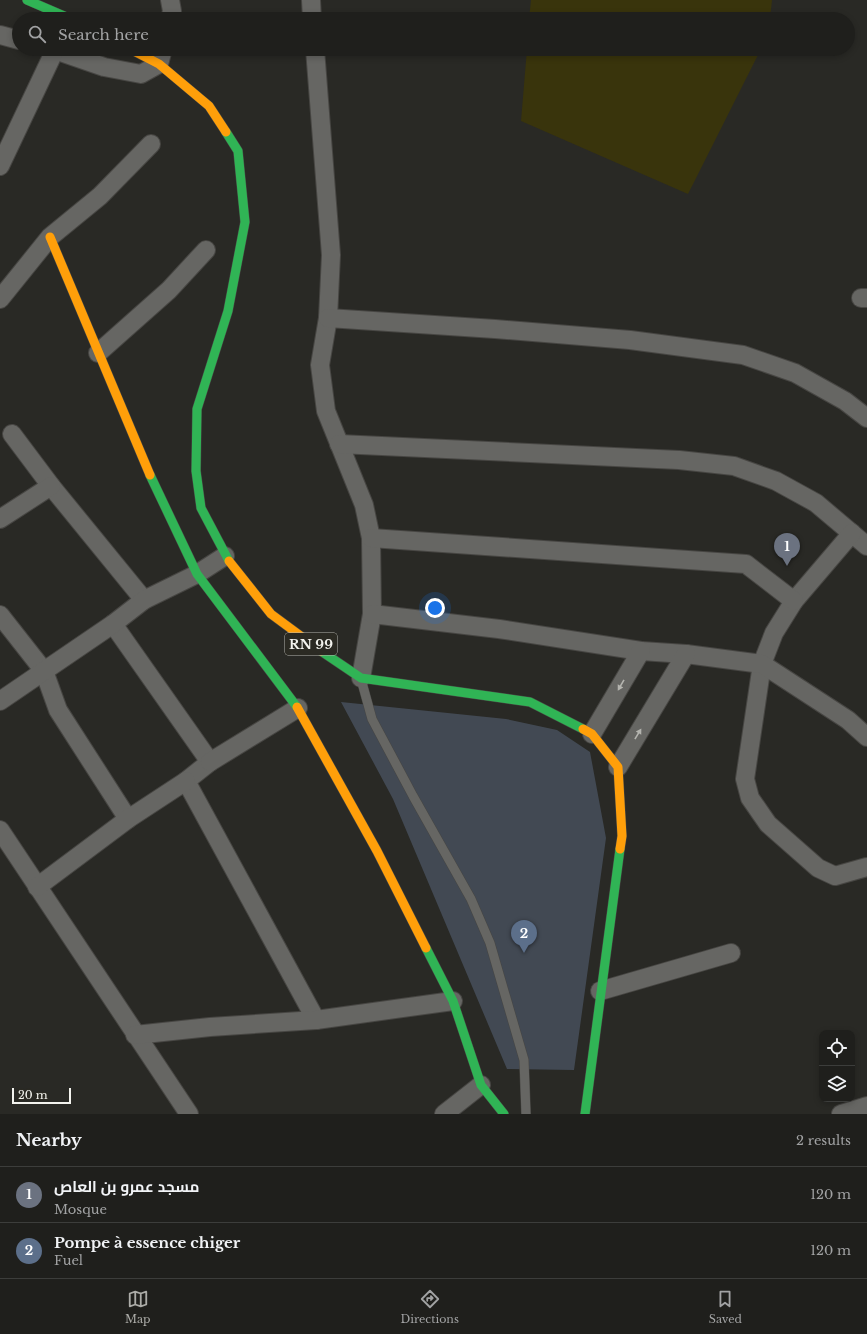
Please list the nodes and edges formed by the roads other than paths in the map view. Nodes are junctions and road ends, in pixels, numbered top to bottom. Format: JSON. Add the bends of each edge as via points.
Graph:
{"nodes":[{"id":1,"x":26,"y":0,"type":"edge"},
{"id":2,"x":170,"y":0,"type":"edge"},
{"id":3,"x":311,"y":0,"type":"edge"},
{"id":4,"x":54,"y":12,"type":"edge"},
{"id":5,"x":172,"y":12,"type":"edge"},
{"id":6,"x":312,"y":12,"type":"edge"},
{"id":7,"x":0,"y":35,"type":"edge"},
{"id":8,"x":12,"y":38,"type":"edge"},
{"id":9,"x":50,"y":56,"type":"edge"},
{"id":10,"x":73,"y":56,"type":"edge"},
{"id":11,"x":161,"y":56,"type":"edge"},
{"id":12,"x":316,"y":56,"type":"edge"},
{"id":13,"x":151,"y":144,"type":"dead end"},
{"id":14,"x":0,"y":166,"type":"edge"},
{"id":15,"x":50,"y":237,"type":"junction"},
{"id":16,"x":206,"y":250,"type":"dead end"},
{"id":17,"x":0,"y":298,"type":"edge"},
{"id":18,"x":328,"y":318,"type":"junction"},
{"id":19,"x":98,"y":353,"type":"junction"},
{"id":20,"x":867,"y":418,"type":"edge"},
{"id":21,"x":12,"y":434,"type":"dead end"},
{"id":22,"x":339,"y":444,"type":"junction"},
{"id":23,"x":50,"y":486,"type":"junction"},
{"id":24,"x":0,"y":519,"type":"edge"},
{"id":25,"x":852,"y":533,"type":"junction"},
{"id":26,"x":371,"y":538,"type":"junction"},
{"id":27,"x":867,"y":546,"type":"edge"},
{"id":28,"x":225,"y":556,"type":"junction"},
{"id":29,"x":197,"y":574,"type":"junction"},
{"id":30,"x":144,"y":600,"type":"junction"},
{"id":31,"x":794,"y":601,"type":"junction"},
{"id":32,"x":372,"y":614,"type":"junction"},
{"id":33,"x":0,"y":615,"type":"edge"},
{"id":34,"x":113,"y":624,"type":"junction"},
{"id":35,"x":641,"y":651,"type":"junction"},
{"id":36,"x":686,"y":654,"type":"junction"},
{"id":37,"x":762,"y":664,"type":"junction"},
{"id":38,"x":44,"y":671,"type":"junction"},
{"id":39,"x":361,"y":678,"type":"junction"},
{"id":40,"x":0,"y":701,"type":"edge"},
{"id":41,"x":298,"y":708,"type":"junction"},
{"id":42,"x":592,"y":734,"type":"junction"},
{"id":43,"x":867,"y":737,"type":"edge"},
{"id":44,"x":210,"y":762,"type":"junction"},
{"id":45,"x":618,"y":767,"type":"junction"},
{"id":46,"x":186,"y":781,"type":"junction"},
{"id":47,"x":128,"y":818,"type":"junction"},
{"id":48,"x":0,"y":830,"type":"edge"},
{"id":49,"x":867,"y":867,"type":"edge"},
{"id":50,"x":37,"y":887,"type":"junction"},
{"id":51,"x":731,"y":954,"type":"dead end"},
{"id":52,"x":600,"y":991,"type":"junction"},
{"id":53,"x":453,"y":1001,"type":"junction"},
{"id":54,"x":316,"y":1020,"type":"junction"},
{"id":55,"x":135,"y":1035,"type":"junction"},
{"id":56,"x":481,"y":1085,"type":"junction"},
{"id":57,"x":867,"y":1106,"type":"edge"},
{"id":58,"x":189,"y":1114,"type":"edge"},
{"id":59,"x":444,"y":1114,"type":"edge"},
{"id":60,"x":504,"y":1114,"type":"edge"},
{"id":61,"x":526,"y":1114,"type":"edge"},
{"id":62,"x":585,"y":1114,"type":"edge"},
{"id":63,"x":841,"y":1114,"type":"edge"}],
"edges":[{"from":1,"to":4,"type":"main road"},
{"from":2,"to":5,"type":"street"},
{"from":3,"to":6,"type":"street"},
{"from":7,"to":8,"type":"street"},
{"from":9,"to":14,"type":"street"},
{"from":10,"to":11,"type":"street","via":[[104,67],[141,74]]},
{"from":11,"to":28,"type":"main road","number":"RN 99","via":[[209,106],[238,151],[245,222],[228,311],[197,409],[196,471],[201,508]]},
{"from":12,"to":18,"type":"street","via":[[331,255]]},
{"from":13,"to":15,"type":"street","via":[[100,196]]},
{"from":15,"to":17,"type":"street"},
{"from":15,"to":19,"type":"main road"},
{"from":16,"to":19,"type":"street","via":[[169,290]]},
{"from":18,"to":20,"type":"street","via":[[630,340],[743,355],[795,373],[846,401]]},
{"from":18,"to":22,"type":"street","via":[[320,365],[326,411]]},
{"from":19,"to":29,"type":"main road","via":[[151,478]]},
{"from":21,"to":23,"type":"street"},
{"from":22,"to":25,"type":"street","via":[[656,459],[734,466],[776,481],[816,503]]},
{"from":22,"to":26,"type":"street","via":[[364,505]]},
{"from":23,"to":24,"type":"street"},
{"from":23,"to":30,"type":"street"},
{"from":25,"to":27,"type":"street"},
{"from":25,"to":31,"type":"street"},
{"from":26,"to":31,"type":"street","via":[[746,564]]},
{"from":26,"to":32,"type":"street"},
{"from":28,"to":29,"type":"street"},
{"from":28,"to":39,"type":"main road","number":"RN 99","via":[[271,614]]},
{"from":29,"to":30,"type":"street"},
{"from":29,"to":41,"type":"main road"},
{"from":30,"to":34,"type":"street"},
{"from":31,"to":37,"type":"street","via":[[774,634]]},
{"from":32,"to":35,"type":"street","via":[[499,629]]},
{"from":32,"to":39,"type":"street"},
{"from":33,"to":38,"type":"street"},
{"from":34,"to":38,"type":"street"},
{"from":34,"to":44,"type":"street"},
{"from":35,"to":36,"type":"street"},
{"from":35,"to":42,"type":"street","one_way":true},
{"from":36,"to":37,"type":"street"},
{"from":45,"to":36,"type":"street","one_way":true},
{"from":37,"to":43,"type":"street","via":[[848,720]]},
{"from":37,"to":49,"type":"street","via":[[746,767],[745,779],[750,798],[768,824],[818,868],[835,876]]},
{"from":38,"to":40,"type":"street"},
{"from":38,"to":47,"type":"street","via":[[58,710]]},
{"from":39,"to":42,"type":"main road","number":"RN 99","via":[[530,702]]},
{"from":39,"to":61,"type":"lane","via":[[372,719],[471,899],[490,943],[524,1060]]},
{"from":41,"to":44,"type":"street"},
{"from":41,"to":53,"type":"main road","via":[[377,851]]},
{"from":42,"to":45,"type":"main road","number":"RN 99"},
{"from":44,"to":46,"type":"street"},
{"from":45,"to":52,"type":"main road","via":[[622,836]]},
{"from":46,"to":47,"type":"street"},
{"from":46,"to":54,"type":"street"},
{"from":47,"to":50,"type":"street"},
{"from":48,"to":50,"type":"street"},
{"from":50,"to":55,"type":"street"},
{"from":51,"to":52,"type":"street"},
{"from":52,"to":62,"type":"main road"},
{"from":53,"to":54,"type":"street"},
{"from":53,"to":56,"type":"main road"},
{"from":54,"to":55,"type":"street"},
{"from":55,"to":58,"type":"street"},
{"from":56,"to":59,"type":"street"},
{"from":56,"to":60,"type":"main road"},
{"from":57,"to":63,"type":"street"}]}
